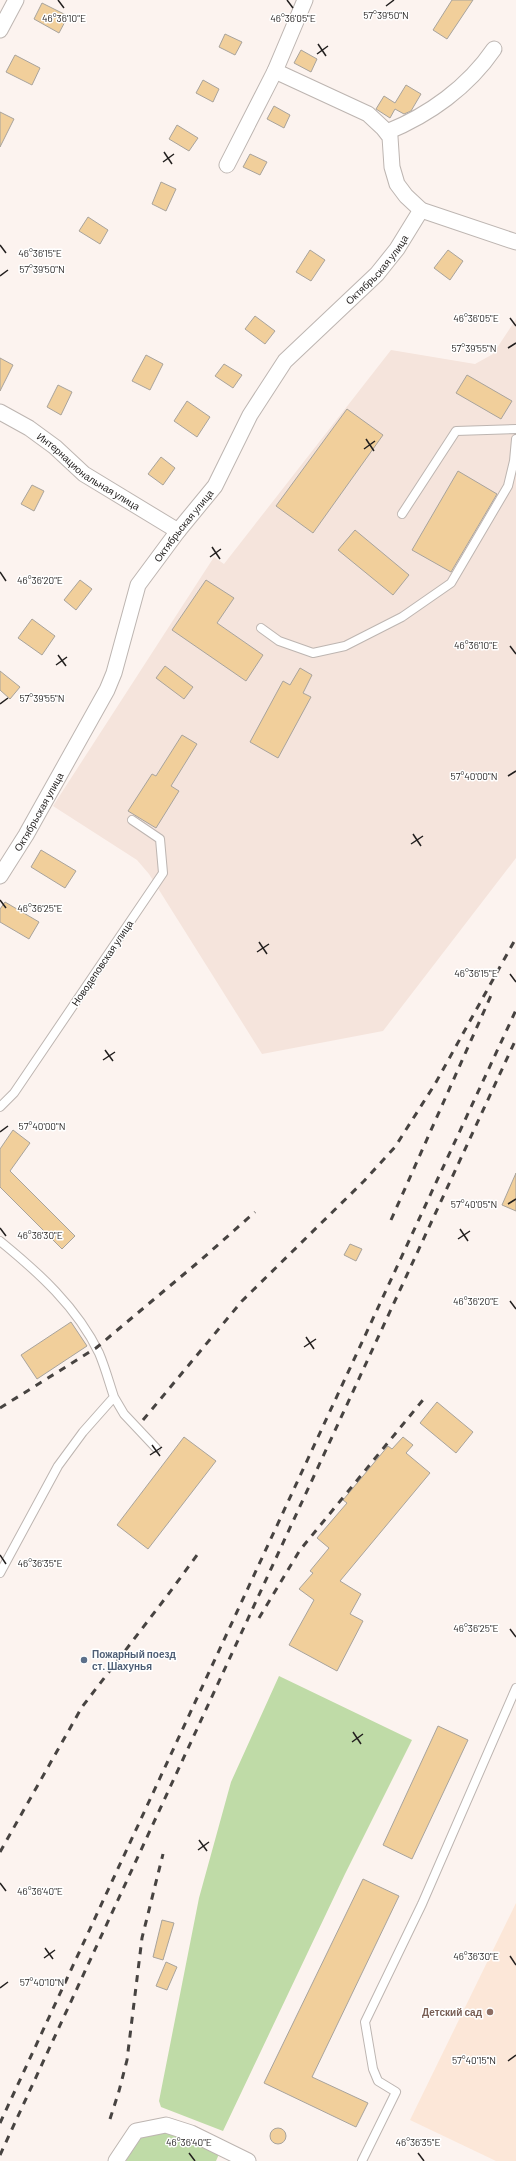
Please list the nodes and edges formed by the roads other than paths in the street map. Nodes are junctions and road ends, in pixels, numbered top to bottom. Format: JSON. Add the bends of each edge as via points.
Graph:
{"nodes":[{"id":1,"x":16,"y":0,"type":"edge"},
{"id":2,"x":305,"y":0,"type":"edge"},
{"id":3,"x":0,"y":30,"type":"edge"},
{"id":4,"x":494,"y":49,"type":"dead end"},
{"id":5,"x":275,"y":71,"type":"junction"},
{"id":6,"x":387,"y":132,"type":"junction"},
{"id":7,"x":227,"y":165,"type":"dead end"},
{"id":8,"x":421,"y":210,"type":"junction"},
{"id":9,"x":516,"y":242,"type":"edge"},
{"id":10,"x":0,"y":412,"type":"edge"},
{"id":11,"x":516,"y":429,"type":"edge"},
{"id":12,"x":516,"y":439,"type":"edge"},
{"id":13,"x":402,"y":514,"type":"dead end"},
{"id":14,"x":178,"y":531,"type":"junction"},
{"id":15,"x":261,"y":628,"type":"dead end"},
{"id":16,"x":132,"y":820,"type":"dead end"},
{"id":17,"x":0,"y":876,"type":"edge"},
{"id":18,"x":0,"y":1107,"type":"edge"},
{"id":19,"x":0,"y":1241,"type":"edge"},
{"id":20,"x":114,"y":1397,"type":"junction"},
{"id":21,"x":156,"y":1448,"type":"dead end"},
{"id":22,"x":0,"y":1574,"type":"edge"},
{"id":23,"x":516,"y":1688,"type":"edge"},
{"id":24,"x":116,"y":2161,"type":"edge"},
{"id":25,"x":248,"y":2161,"type":"edge"},
{"id":26,"x":362,"y":2161,"type":"edge"}],
"edges":[{"from":1,"to":3,"type":"street"},
{"from":2,"to":5,"type":"street"},
{"from":4,"to":6,"type":"street","via":[[481,68],[440,104],[405,125]]},
{"from":5,"to":6,"type":"street","via":[[368,114]]},
{"from":5,"to":7,"type":"street"},
{"from":6,"to":8,"type":"street","via":[[390,137],[392,167],[397,184]]},
{"from":8,"to":9,"type":"street"},
{"from":8,"to":14,"type":"street","name":"Октябрьская улица","via":[[397,250],[377,274],[285,361],[250,416],[215,486]]},
{"from":10,"to":14,"type":"street","name":"Интернациональная улица","via":[[29,428],[55,447],[84,474]]},
{"from":11,"to":13,"type":"lane","via":[[456,431]]},
{"from":12,"to":15,"type":"lane","via":[[508,486],[451,583],[402,617],[344,646],[313,653],[279,641]]},
{"from":14,"to":17,"type":"street","name":"Октябрьская улица","via":[[138,585],[107,690],[26,835]]},
{"from":16,"to":18,"type":"lane","name":"Новодеповская улица","via":[[160,839],[163,874],[14,1093]]},
{"from":19,"to":20,"type":"lane","via":[[36,1270],[83,1326],[99,1353]]},
{"from":20,"to":21,"type":"lane","via":[[124,1414]]},
{"from":20,"to":22,"type":"lane","via":[[83,1432],[58,1466]]},
{"from":23,"to":26,"type":"lane","via":[[422,1904],[365,2022],[373,2069],[378,2081],[396,2092]]},
{"from":24,"to":25,"type":"street","via":[[136,2131],[166,2125],[191,2133]]}]}
